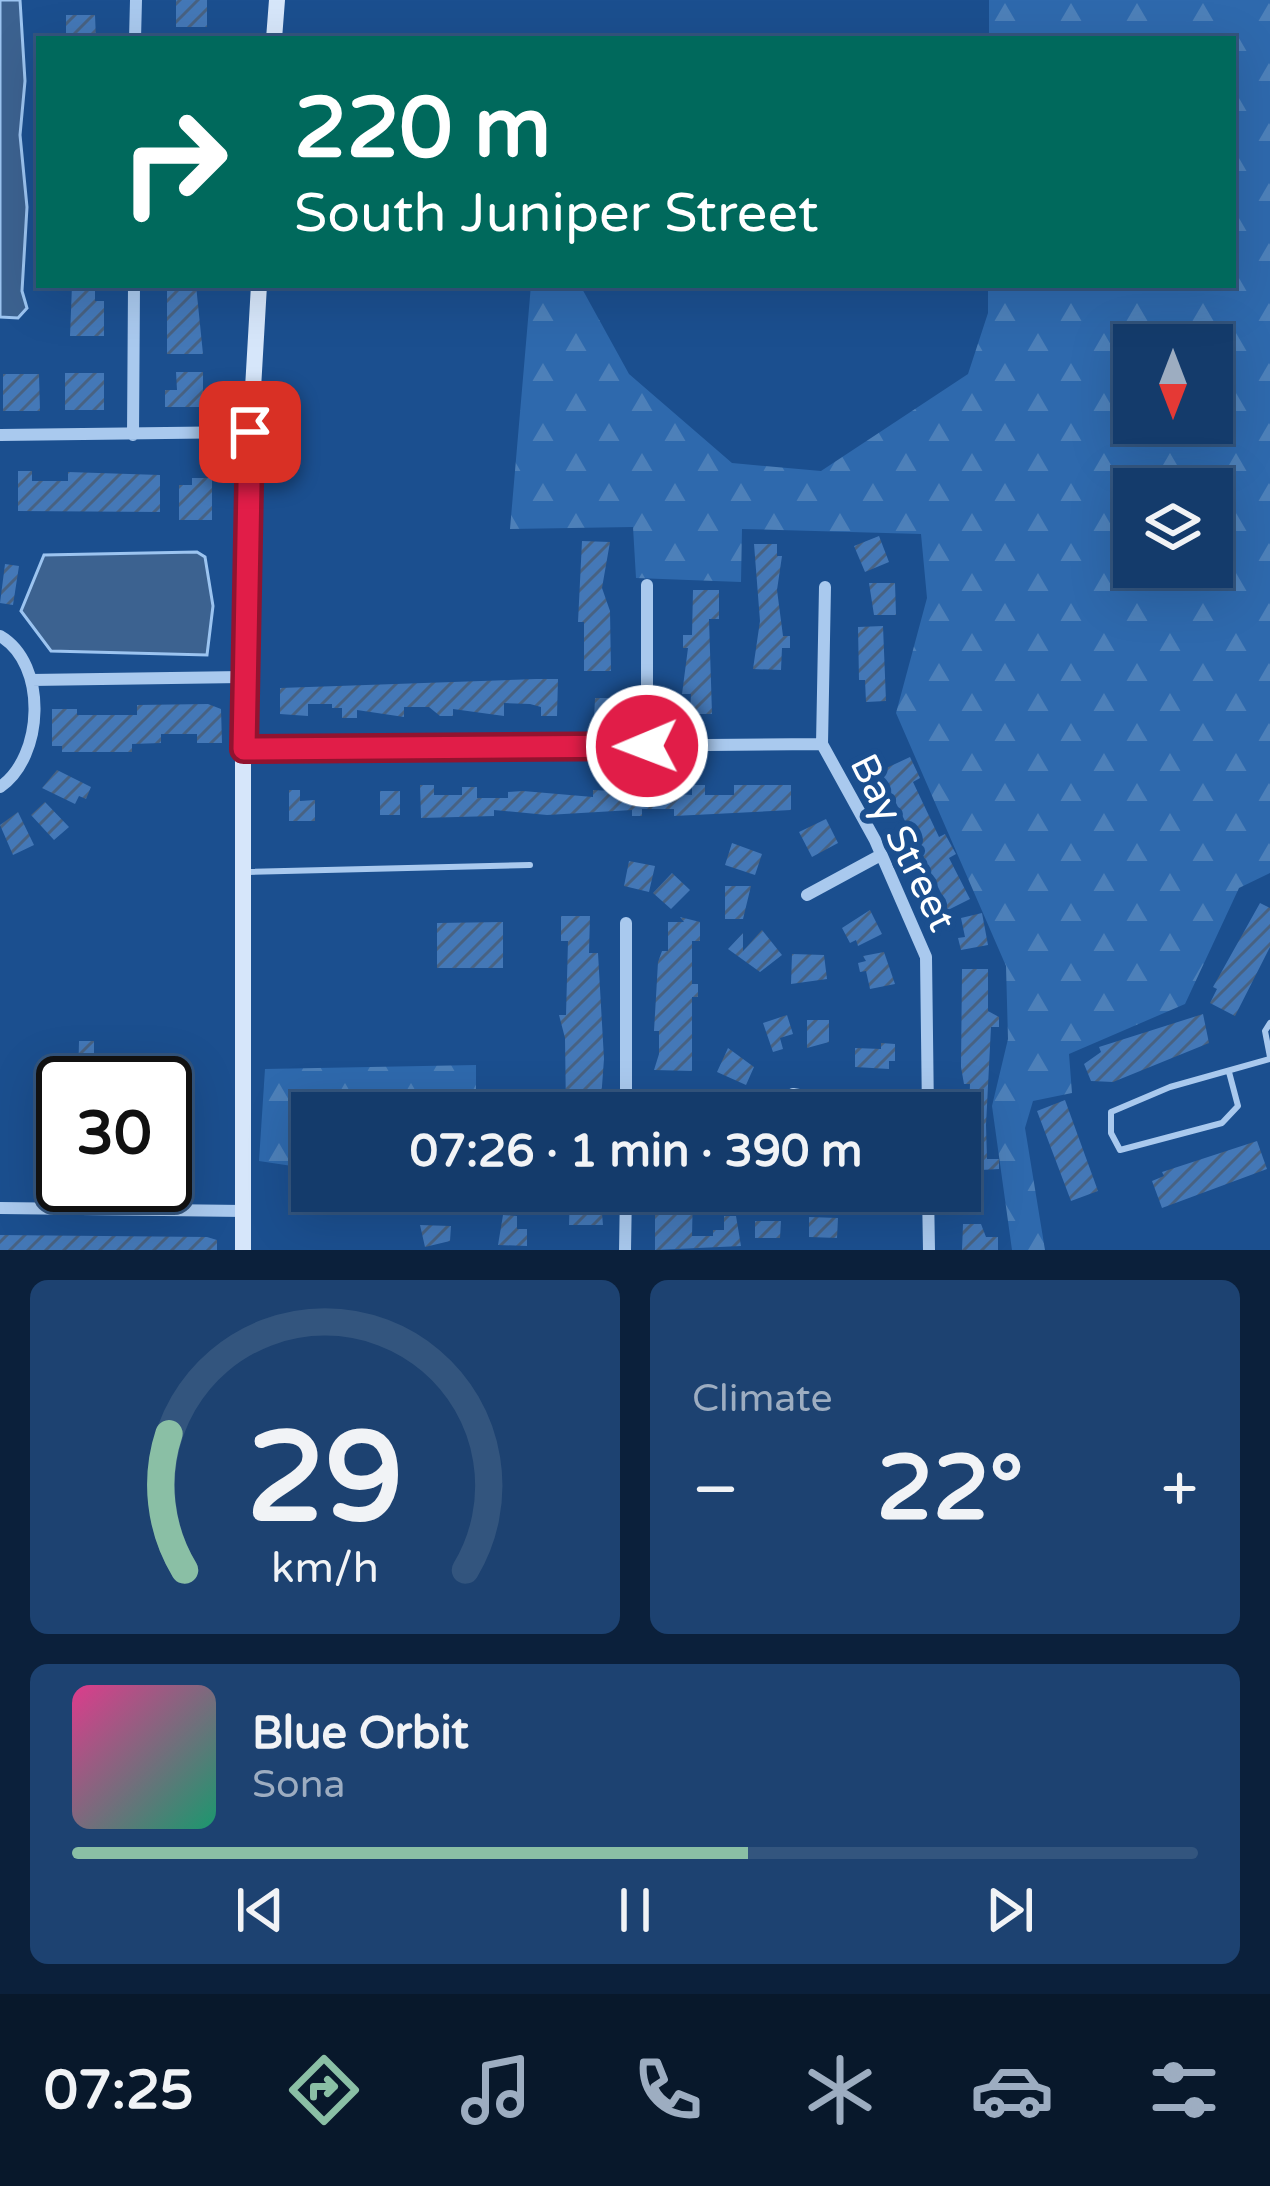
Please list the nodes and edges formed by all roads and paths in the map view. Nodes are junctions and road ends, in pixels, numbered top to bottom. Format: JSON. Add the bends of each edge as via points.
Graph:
{"nodes":[{"id":1,"x":136,"y":0,"type":"edge"},
{"id":2,"x":277,"y":0,"type":"edge"},
{"id":3,"x":135,"y":36,"type":"edge"},
{"id":4,"x":274,"y":36,"type":"edge"},
{"id":5,"x":134,"y":288,"type":"edge"},
{"id":6,"x":259,"y":288,"type":"edge"},
{"id":7,"x":250,"y":432,"type":"junction"},
{"id":8,"x":0,"y":435,"type":"edge"},
{"id":9,"x":133,"y":435,"type":"junction"},
{"id":10,"x":647,"y":585,"type":"dead end"},
{"id":11,"x":825,"y":587,"type":"dead end"},
{"id":12,"x":0,"y":636,"type":"edge"},
{"id":13,"x":242,"y":677,"type":"junction"},
{"id":14,"x":32,"y":680,"type":"junction"},
{"id":15,"x":822,"y":744,"type":"junction"},
{"id":16,"x":647,"y":746,"type":"junction"},
{"id":17,"x":244,"y":749,"type":"junction"},
{"id":18,"x":0,"y":787,"type":"edge"},
{"id":19,"x":879,"y":856,"type":"junction"},
{"id":20,"x":530,"y":865,"type":"dead end"},
{"id":21,"x":244,"y":872,"type":"junction"},
{"id":22,"x":807,"y":895,"type":"dead end"},
{"id":23,"x":626,"y":922,"type":"dead end"},
{"id":24,"x":1270,"y":1023,"type":"edge"},
{"id":25,"x":1270,"y":1058,"type":"edge"},
{"id":26,"x":1229,"y":1072,"type":"junction"},
{"id":27,"x":626,"y":1092,"type":"edge"},
{"id":28,"x":927,"y":1092,"type":"edge"},
{"id":29,"x":0,"y":1208,"type":"edge"},
{"id":30,"x":244,"y":1211,"type":"junction"},
{"id":31,"x":626,"y":1212,"type":"edge"},
{"id":32,"x":928,"y":1212,"type":"edge"},
{"id":33,"x":244,"y":1250,"type":"edge"},
{"id":34,"x":626,"y":1250,"type":"edge"},
{"id":35,"x":929,"y":1250,"type":"edge"}],
"edges":[{"from":1,"to":3,"type":"street"},
{"from":2,"to":4,"type":"street"},
{"from":5,"to":9,"type":"street"},
{"from":6,"to":7,"type":"street"},
{"from":7,"to":9,"type":"street"},
{"from":7,"to":13,"type":"street"},
{"from":8,"to":9,"type":"street"},
{"from":10,"to":16,"type":"street"},
{"from":11,"to":15,"type":"street"},
{"from":12,"to":14,"type":"street","via":[[20,651]]},
{"from":13,"to":14,"type":"street"},
{"from":13,"to":17,"type":"street"},
{"from":14,"to":18,"type":"street","via":[[28,753]]},
{"from":15,"to":16,"type":"street","name":"Bay Street"},
{"from":15,"to":19,"type":"street","name":"Bay Street"},
{"from":16,"to":17,"type":"street","name":"Bay Street"},
{"from":17,"to":21,"type":"street"},
{"from":19,"to":22,"type":"street"},
{"from":19,"to":28,"type":"street","name":"Bay Street","via":[[926,957]]},
{"from":20,"to":21,"type":"lane"},
{"from":21,"to":30,"type":"street"},
{"from":23,"to":27,"type":"street"},
{"from":24,"to":25,"type":"lane"},
{"from":25,"to":26,"type":"lane"},
{"from":26,"to":26,"type":"lane","via":[[1238,1106],[1222,1123],[1120,1150],[1111,1112]]},
{"from":29,"to":30,"type":"street"},
{"from":30,"to":33,"type":"street"},
{"from":31,"to":34,"type":"street"},
{"from":32,"to":35,"type":"street"}]}
